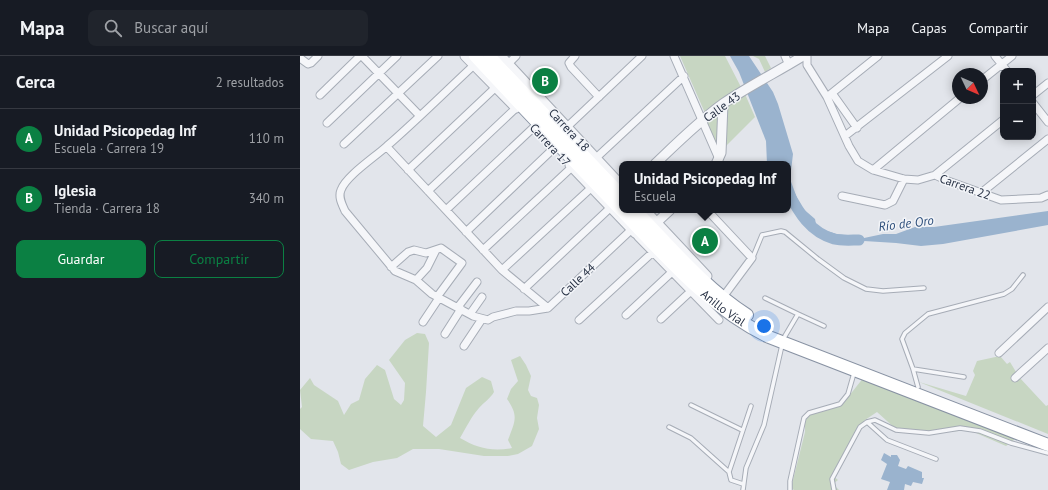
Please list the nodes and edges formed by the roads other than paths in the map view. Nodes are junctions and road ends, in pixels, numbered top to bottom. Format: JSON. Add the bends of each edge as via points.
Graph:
{"nodes":[{"id":1,"x":318,"y":56,"type":"edge"},
{"id":2,"x":361,"y":56,"type":"edge"},
{"id":3,"x":397,"y":56,"type":"edge"},
{"id":4,"x":438,"y":56,"type":"edge"},
{"id":5,"x":465,"y":56,"type":"edge"},
{"id":6,"x":489,"y":56,"type":"edge"},
{"id":7,"x":501,"y":56,"type":"edge"},
{"id":8,"x":516,"y":56,"type":"edge"},
{"id":9,"x":575,"y":56,"type":"edge"},
{"id":10,"x":642,"y":56,"type":"edge"},
{"id":11,"x":674,"y":56,"type":"edge"},
{"id":12,"x":785,"y":56,"type":"edge"},
{"id":13,"x":807,"y":56,"type":"edge"},
{"id":14,"x":878,"y":56,"type":"edge"},
{"id":15,"x":948,"y":56,"type":"edge"},
{"id":16,"x":995,"y":56,"type":"edge"},
{"id":17,"x":1012,"y":56,"type":"edge"},
{"id":18,"x":302,"y":60,"type":"edge"},
{"id":19,"x":474,"y":60,"type":"edge"},
{"id":20,"x":799,"y":61,"type":"edge"},
{"id":21,"x":508,"y":64,"type":"junction"},
{"id":22,"x":1002,"y":64,"type":"junction"},
{"id":23,"x":1005,"y":68,"type":"edge"},
{"id":24,"x":379,"y":73,"type":"junction"},
{"id":25,"x":988,"y":75,"type":"edge"},
{"id":26,"x":684,"y":76,"type":"junction"},
{"id":27,"x":1048,"y":83,"type":"edge"},
{"id":28,"x":496,"y":87,"type":"junction"},
{"id":29,"x":1036,"y":93,"type":"edge"},
{"id":30,"x":398,"y":94,"type":"junction"},
{"id":31,"x":320,"y":95,"type":"dead end"},
{"id":32,"x":829,"y":95,"type":"junction"},
{"id":33,"x":599,"y":97,"type":"junction"},
{"id":34,"x":723,"y":104,"type":"junction"},
{"id":35,"x":953,"y":104,"type":"edge"},
{"id":36,"x":1034,"y":104,"type":"edge"},
{"id":37,"x":516,"y":108,"type":"junction"},
{"id":38,"x":420,"y":116,"type":"junction"},
{"id":39,"x":703,"y":120,"type":"junction"},
{"id":40,"x":1000,"y":122,"type":"edge"},
{"id":41,"x":1048,"y":122,"type":"edge"},
{"id":42,"x":327,"y":123,"type":"dead end"},
{"id":43,"x":534,"y":127,"type":"junction"},
{"id":44,"x":567,"y":127,"type":"junction"},
{"id":45,"x":857,"y":128,"type":"junction"},
{"id":46,"x":845,"y":136,"type":"junction"},
{"id":47,"x":1048,"y":139,"type":"edge"},
{"id":48,"x":344,"y":144,"type":"dead end"},
{"id":49,"x":386,"y":147,"type":"junction"},
{"id":50,"x":554,"y":148,"type":"junction"},
{"id":51,"x":596,"y":158,"type":"junction"},
{"id":52,"x":658,"y":161,"type":"edge"},
{"id":53,"x":718,"y":161,"type":"edge"},
{"id":54,"x":572,"y":167,"type":"junction"},
{"id":55,"x":408,"y":170,"type":"junction"},
{"id":56,"x":873,"y":170,"type":"junction"},
{"id":57,"x":935,"y":175,"type":"junction"},
{"id":58,"x":904,"y":179,"type":"junction"},
{"id":59,"x":619,"y":183,"type":"edge"},
{"id":60,"x":591,"y":188,"type":"junction"},
{"id":61,"x":428,"y":191,"type":"junction"},
{"id":62,"x":619,"y":193,"type":"edge"},
{"id":63,"x":981,"y":193,"type":"junction"},
{"id":64,"x":1048,"y":195,"type":"edge"},
{"id":65,"x":842,"y":196,"type":"dead end"},
{"id":66,"x":610,"y":208,"type":"junction"},
{"id":67,"x":446,"y":210,"type":"junction"},
{"id":68,"x":619,"y":212,"type":"edge"},
{"id":69,"x":620,"y":213,"type":"edge"},
{"id":70,"x":639,"y":213,"type":"edge"},
{"id":71,"x":648,"y":213,"type":"edge"},
{"id":72,"x":667,"y":213,"type":"edge"},
{"id":73,"x":710,"y":213,"type":"edge"},
{"id":74,"x":656,"y":223,"type":"junction"},
{"id":75,"x":466,"y":232,"type":"junction"},
{"id":76,"x":633,"y":232,"type":"junction"},
{"id":77,"x":653,"y":248,"type":"junction"},
{"id":78,"x":436,"y":250,"type":"junction"},
{"id":79,"x":483,"y":250,"type":"junction"},
{"id":80,"x":752,"y":258,"type":"junction"},
{"id":81,"x":391,"y":267,"type":"junction"},
{"id":82,"x":502,"y":270,"type":"junction"},
{"id":83,"x":672,"y":272,"type":"junction"},
{"id":84,"x":1023,"y":275,"type":"dead end"},
{"id":85,"x":416,"y":280,"type":"junction"},
{"id":86,"x":477,"y":282,"type":"dead end"},
{"id":87,"x":924,"y":288,"type":"dead end"},
{"id":88,"x":524,"y":289,"type":"junction"},
{"id":89,"x":691,"y":291,"type":"junction"},
{"id":90,"x":721,"y":295,"type":"junction"},
{"id":91,"x":482,"y":297,"type":"dead end"},
{"id":92,"x":438,"y":298,"type":"junction"},
{"id":93,"x":765,"y":298,"type":"dead end"},
{"id":94,"x":1048,"y":307,"type":"edge"},
{"id":95,"x":460,"y":308,"type":"junction"},
{"id":96,"x":548,"y":308,"type":"junction"},
{"id":97,"x":470,"y":314,"type":"junction"},
{"id":98,"x":798,"y":314,"type":"junction"},
{"id":99,"x":626,"y":315,"type":"dead end"},
{"id":100,"x":482,"y":319,"type":"junction"},
{"id":101,"x":661,"y":319,"type":"dead end"},
{"id":102,"x":579,"y":320,"type":"dead end"},
{"id":103,"x":719,"y":320,"type":"dead end"},
{"id":104,"x":422,"y":322,"type":"dead end"},
{"id":105,"x":824,"y":326,"type":"dead end"},
{"id":106,"x":446,"y":334,"type":"dead end"},
{"id":107,"x":784,"y":339,"type":"junction"},
{"id":108,"x":464,"y":346,"type":"dead end"},
{"id":109,"x":1048,"y":348,"type":"edge"},
{"id":110,"x":999,"y":352,"type":"dead end"},
{"id":111,"x":913,"y":368,"type":"junction"},
{"id":112,"x":855,"y":370,"type":"junction"},
{"id":113,"x":964,"y":377,"type":"dead end"},
{"id":114,"x":1015,"y":378,"type":"dead end"},
{"id":115,"x":918,"y":386,"type":"junction"},
{"id":116,"x":691,"y":405,"type":"dead end"},
{"id":117,"x":751,"y":406,"type":"dead end"},
{"id":118,"x":867,"y":422,"type":"junction"},
{"id":119,"x":669,"y":428,"type":"dead end"},
{"id":120,"x":742,"y":430,"type":"junction"},
{"id":121,"x":1048,"y":437,"type":"edge"},
{"id":122,"x":1048,"y":446,"type":"edge"},
{"id":123,"x":1048,"y":453,"type":"edge"},
{"id":124,"x":936,"y":459,"type":"dead end"},
{"id":125,"x":729,"y":472,"type":"junction"},
{"id":126,"x":743,"y":484,"type":"junction"},
{"id":127,"x":743,"y":490,"type":"edge"},
{"id":128,"x":790,"y":490,"type":"edge"},
{"id":129,"x":834,"y":490,"type":"edge"}],
"edges":[{"from":1,"to":18,"type":"street"},
{"from":2,"to":24,"type":"street"},
{"from":2,"to":31,"type":"street"},
{"from":3,"to":24,"type":"street"},
{"from":4,"to":30,"type":"street"},
{"from":5,"to":19,"type":"street","name":"Carrera 17"},
{"from":6,"to":62,"type":"highway"},
{"from":7,"to":21,"type":"street","name":"Carrera 18"},
{"from":8,"to":21,"type":"street"},
{"from":9,"to":33,"type":"street","via":[[569,63],[571,67]]},
{"from":10,"to":33,"type":"street"},
{"from":11,"to":26,"type":"street"},
{"from":12,"to":20,"type":"street","name":"Carrera 22"},
{"from":13,"to":20,"type":"street"},
{"from":14,"to":32,"type":"street"},
{"from":15,"to":45,"type":"street"},
{"from":16,"to":22,"type":"street"},
{"from":17,"to":22,"type":"street"},
{"from":19,"to":28,"type":"street","name":"Carrera 17"},
{"from":19,"to":38,"type":"street"},
{"from":19,"to":68,"type":"highway","name":"Anillo Víal"},
{"from":20,"to":32,"type":"street","name":"Carrera 22"},
{"from":20,"to":34,"type":"street","name":"Calle 43"},
{"from":21,"to":44,"type":"street","name":"Carrera 18"},
{"from":22,"to":23,"type":"street"},
{"from":22,"to":25,"type":"street"},
{"from":24,"to":30,"type":"street"},
{"from":24,"to":42,"type":"street"},
{"from":26,"to":39,"type":"street"},
{"from":26,"to":51,"type":"street"},
{"from":27,"to":29,"type":"street"},
{"from":28,"to":37,"type":"street","name":"Carrera 17"},
{"from":28,"to":55,"type":"street"},
{"from":30,"to":38,"type":"street"},
{"from":30,"to":48,"type":"street"},
{"from":32,"to":45,"type":"street"},
{"from":32,"to":46,"type":"street","name":"Carrera 22"},
{"from":33,"to":44,"type":"street"},
{"from":34,"to":39,"type":"street","name":"Calle 43"},
{"from":34,"to":53,"type":"street","via":[[721,153]]},
{"from":35,"to":56,"type":"street"},
{"from":36,"to":41,"type":"street"},
{"from":37,"to":43,"type":"street","name":"Carrera 17"},
{"from":37,"to":61,"type":"street"},
{"from":38,"to":49,"type":"street"},
{"from":39,"to":52,"type":"street","name":"Calle 43"},
{"from":39,"to":53,"type":"street"},
{"from":40,"to":57,"type":"street"},
{"from":43,"to":50,"type":"street","name":"Carrera 17"},
{"from":43,"to":67,"type":"street"},
{"from":44,"to":51,"type":"street","name":"Carrera 18"},
{"from":45,"to":46,"type":"street"},
{"from":46,"to":56,"type":"street","name":"Carrera 22","via":[[858,161]]},
{"from":47,"to":63,"type":"street"},
{"from":49,"to":55,"type":"street"},
{"from":49,"to":81,"type":"street","via":[[351,177],[340,192],[345,210]]},
{"from":50,"to":54,"type":"street","name":"Carrera 17"},
{"from":50,"to":75,"type":"street"},
{"from":51,"to":59,"type":"street","name":"Carrera 18"},
{"from":54,"to":60,"type":"street","name":"Carrera 17"},
{"from":54,"to":79,"type":"street"},
{"from":55,"to":61,"type":"street"},
{"from":56,"to":58,"type":"street","name":"Carrera 22"},
{"from":57,"to":58,"type":"street","name":"Carrera 22","via":[[918,180]]},
{"from":57,"to":63,"type":"street","name":"Carrera 22"},
{"from":58,"to":65,"type":"street","via":[[893,201],[885,205]]},
{"from":60,"to":66,"type":"street","name":"Carrera 17"},
{"from":60,"to":82,"type":"street"},
{"from":61,"to":67,"type":"street"},
{"from":63,"to":64,"type":"street","name":"Carrera 22","via":[[1001,200],[1041,198]]},
{"from":66,"to":76,"type":"street","name":"Carrera 17"},
{"from":66,"to":88,"type":"street"},
{"from":67,"to":75,"type":"street"},
{"from":69,"to":77,"type":"highway","name":"Anillo Víal"},
{"from":70,"to":90,"type":"highway","name":"Anillo Víal"},
{"from":71,"to":74,"type":"street"},
{"from":72,"to":74,"type":"street"},
{"from":73,"to":80,"type":"street"},
{"from":74,"to":90,"type":"street","via":[[708,277]]},
{"from":75,"to":79,"type":"street"},
{"from":76,"to":77,"type":"street","name":"Carrera 17"},
{"from":76,"to":96,"type":"street","name":"Calle 44"},
{"from":77,"to":83,"type":"street","name":"Carrera 17"},
{"from":77,"to":102,"type":"street"},
{"from":77,"to":107,"type":"highway","name":"Anillo Víal","via":[[720,308],[758,331]]},
{"from":78,"to":81,"type":"street","via":[[408,252]]},
{"from":78,"to":85,"type":"street","via":[[427,268]]},
{"from":78,"to":92,"type":"street","via":[[441,248],[462,263]]},
{"from":79,"to":82,"type":"street"},
{"from":80,"to":87,"type":"lane","via":[[762,235],[781,231],[844,278],[866,289],[883,291]]},
{"from":80,"to":90,"type":"street"},
{"from":81,"to":85,"type":"street"},
{"from":82,"to":88,"type":"street"},
{"from":83,"to":89,"type":"street","name":"Carrera 17"},
{"from":83,"to":99,"type":"street"},
{"from":84,"to":111,"type":"lane","via":[[1012,289],[1004,294],[928,314],[905,333],[902,339]]},
{"from":85,"to":92,"type":"street"},
{"from":86,"to":95,"type":"street"},
{"from":88,"to":96,"type":"street"},
{"from":89,"to":101,"type":"street"},
{"from":89,"to":103,"type":"street","name":"Carrera 17"},
{"from":90,"to":107,"type":"highway","name":"Anillo Víal"},
{"from":91,"to":97,"type":"street"},
{"from":92,"to":95,"type":"street"},
{"from":92,"to":104,"type":"street"},
{"from":93,"to":98,"type":"lane"},
{"from":94,"to":110,"type":"street"},
{"from":95,"to":97,"type":"street"},
{"from":95,"to":106,"type":"street"},
{"from":96,"to":100,"type":"street","via":[[516,311],[488,320]]},
{"from":97,"to":100,"type":"street"},
{"from":98,"to":105,"type":"lane"},
{"from":98,"to":107,"type":"lane"},
{"from":100,"to":108,"type":"street"},
{"from":107,"to":112,"type":"highway","name":"Anillo Víal"},
{"from":107,"to":115,"type":"highway","name":"Anillo Víal"},
{"from":107,"to":126,"type":"lane","via":[[764,424],[746,468]]},
{"from":109,"to":114,"type":"street"},
{"from":111,"to":113,"type":"lane"},
{"from":111,"to":115,"type":"lane"},
{"from":112,"to":122,"type":"highway","name":"Anillo Víal"},
{"from":112,"to":128,"type":"lane","via":[[848,394],[840,404],[809,413],[804,418]]},
{"from":115,"to":121,"type":"highway","name":"Anillo Víal"},
{"from":116,"to":120,"type":"lane"},
{"from":117,"to":120,"type":"lane"},
{"from":118,"to":123,"type":"lane","via":[[875,420],[896,430],[929,433],[960,428],[980,431]]},
{"from":118,"to":124,"type":"lane","via":[[887,440]]},
{"from":118,"to":129,"type":"lane","via":[[860,428],[832,479]]},
{"from":119,"to":125,"type":"lane","via":[[691,438]]},
{"from":120,"to":125,"type":"lane"},
{"from":125,"to":126,"type":"lane","via":[[731,480]]},
{"from":126,"to":127,"type":"lane"}]}
